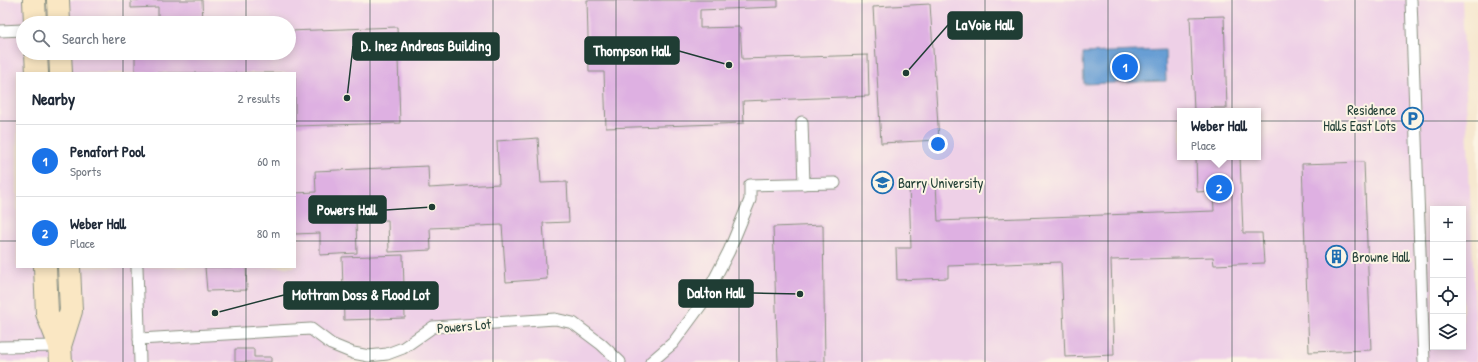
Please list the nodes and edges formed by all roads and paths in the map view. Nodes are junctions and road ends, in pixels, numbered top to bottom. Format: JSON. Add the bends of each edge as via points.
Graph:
{"nodes":[{"id":1,"x":34,"y":0,"type":"edge"},
{"id":2,"x":58,"y":0,"type":"edge"},
{"id":3,"x":1411,"y":0,"type":"edge"},
{"id":4,"x":35,"y":16,"type":"edge"},
{"id":5,"x":59,"y":16,"type":"edge"},
{"id":6,"x":0,"y":30,"type":"edge"},
{"id":7,"x":16,"y":30,"type":"edge"},
{"id":8,"x":36,"y":60,"type":"edge"},
{"id":9,"x":60,"y":60,"type":"edge"},
{"id":10,"x":37,"y":72,"type":"edge"},
{"id":11,"x":61,"y":72,"type":"edge"},
{"id":12,"x":802,"y":122,"type":"dead end"},
{"id":13,"x":835,"y":183,"type":"dead end"},
{"id":14,"x":804,"y":184,"type":"junction"},
{"id":15,"x":45,"y":268,"type":"edge"},
{"id":16,"x":69,"y":268,"type":"edge"},
{"id":17,"x":137,"y":268,"type":"edge"},
{"id":18,"x":139,"y":339,"type":"junction"},
{"id":19,"x":0,"y":347,"type":"edge"},
{"id":20,"x":60,"y":354,"type":"edge"},
{"id":21,"x":140,"y":362,"type":"edge"},
{"id":22,"x":620,"y":362,"type":"edge"},
{"id":23,"x":651,"y":362,"type":"edge"},
{"id":24,"x":1424,"y":362,"type":"edge"}],
"edges":[{"from":1,"to":4,"type":"street"},
{"from":2,"to":5,"type":"street"},
{"from":3,"to":24,"type":"lane"},
{"from":6,"to":7,"type":"lane"},
{"from":8,"to":10,"type":"street"},
{"from":9,"to":11,"type":"street"},
{"from":12,"to":14,"type":"lane"},
{"from":13,"to":14,"type":"lane"},
{"from":14,"to":23,"type":"lane","via":[[750,185],[750,200],[729,251],[701,305],[674,343]]},
{"from":15,"to":20,"type":"street","via":[[47,313]]},
{"from":16,"to":20,"type":"street","via":[[71,311]]},
{"from":17,"to":18,"type":"lane"},
{"from":18,"to":21,"type":"lane"},
{"from":18,"to":22,"type":"lane","name":"Powers Lot","via":[[311,329],[331,344],[369,356],[387,354],[403,348],[433,327],[555,319],[573,323]]},
{"from":19,"to":20,"type":"lane"}]}
